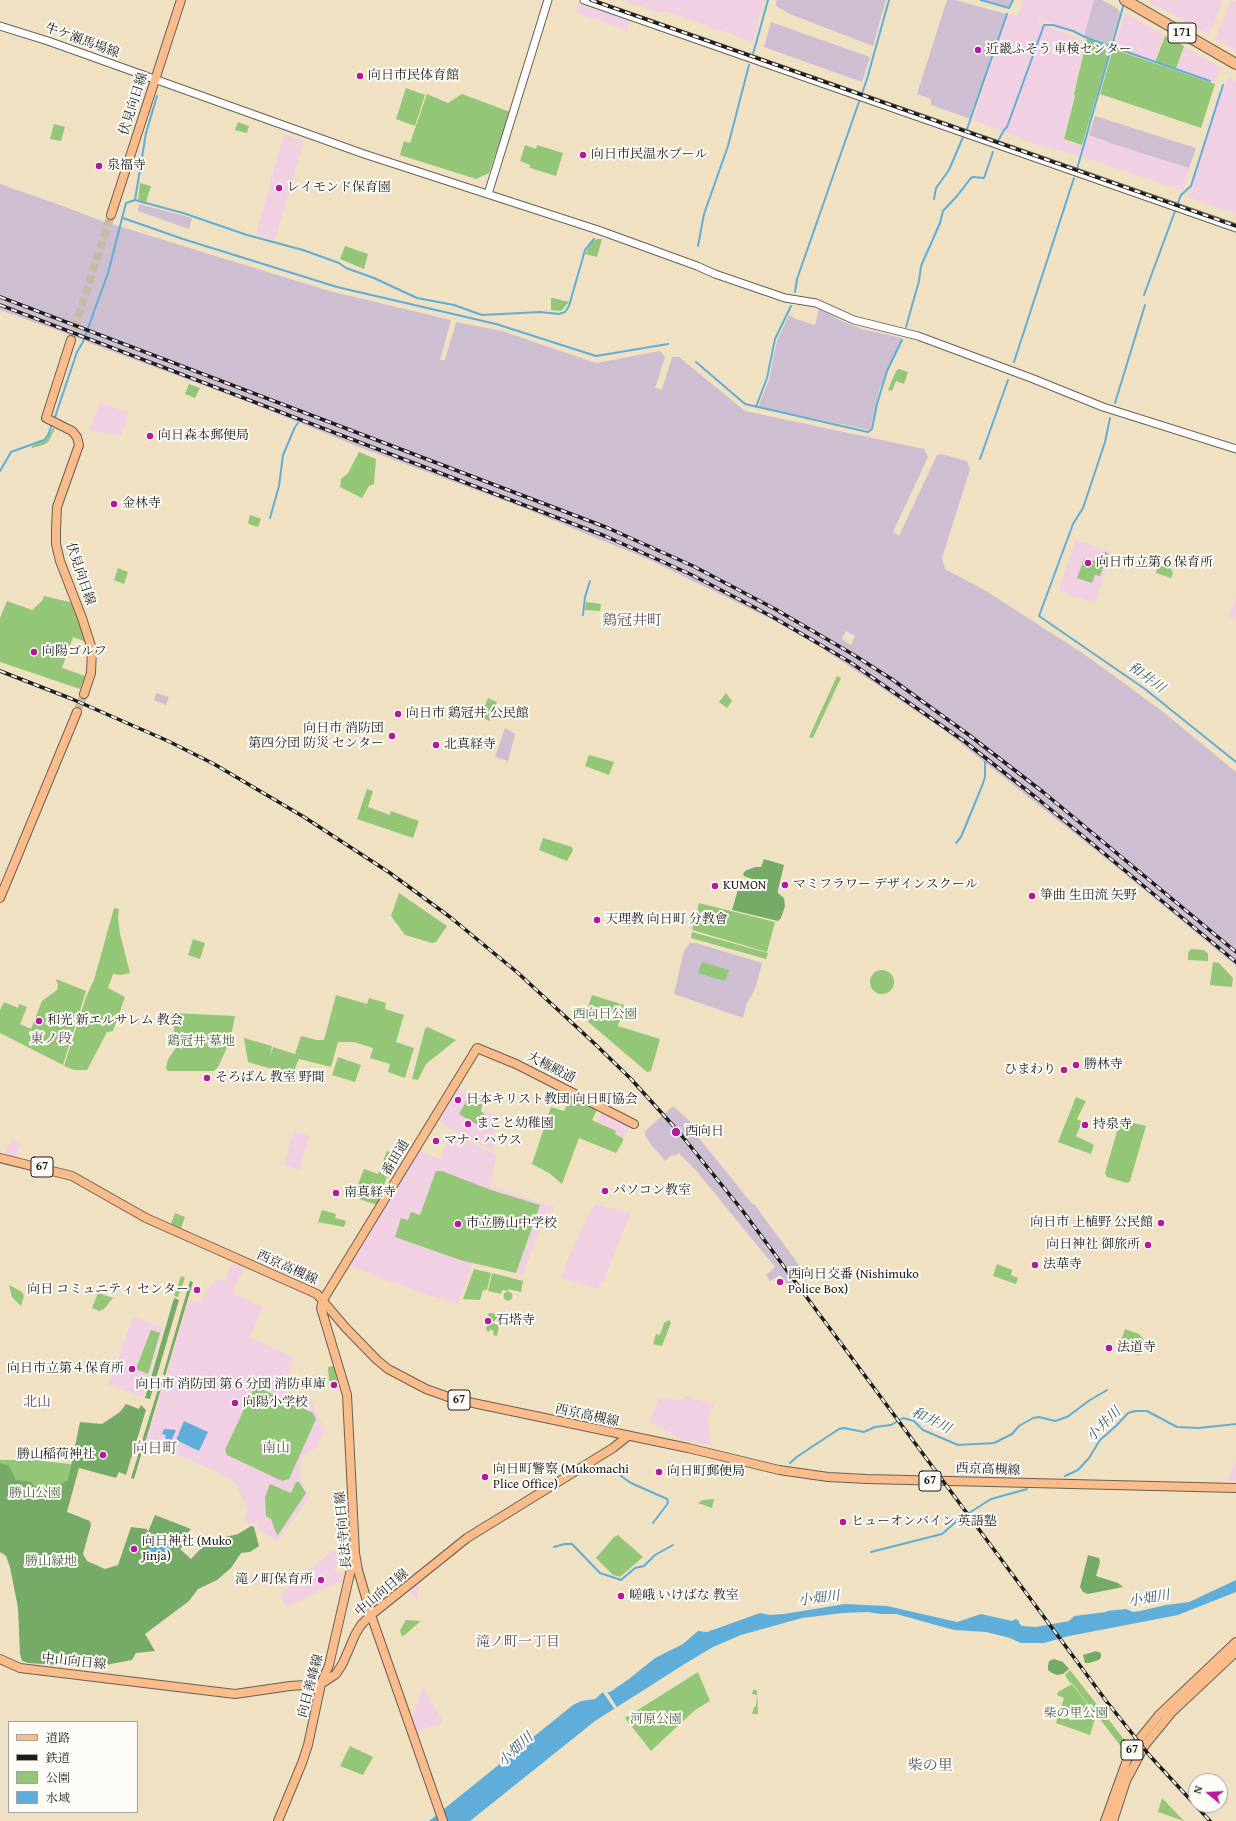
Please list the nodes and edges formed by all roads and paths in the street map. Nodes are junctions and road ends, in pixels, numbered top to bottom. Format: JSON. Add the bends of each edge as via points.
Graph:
{"nodes":[{"id":1,"x":181,"y":0,"type":"edge"},
{"id":2,"x":548,"y":0,"type":"edge"},
{"id":3,"x":584,"y":0,"type":"edge"},
{"id":4,"x":1127,"y":1,"type":"edge"},
{"id":5,"x":0,"y":26,"type":"edge"},
{"id":6,"x":1236,"y":64,"type":"edge"},
{"id":7,"x":154,"y":80,"type":"junction"},
{"id":8,"x":488,"y":194,"type":"junction"},
{"id":9,"x":111,"y":215,"type":"tunnel mouth"},
{"id":10,"x":1236,"y":228,"type":"edge"},
{"id":11,"x":71,"y":340,"type":"tunnel mouth"},
{"id":12,"x":1236,"y":449,"type":"edge"},
{"id":13,"x":84,"y":694,"type":"tunnel mouth"},
{"id":14,"x":77,"y":712,"type":"tunnel mouth"},
{"id":15,"x":0,"y":898,"type":"edge"},
{"id":16,"x":477,"y":1048,"type":"joint"},
{"id":17,"x":634,"y":1124,"type":"dead end"},
{"id":18,"x":0,"y":1158,"type":"edge"},
{"id":19,"x":323,"y":1300,"type":"junction"},
{"id":20,"x":628,"y":1436,"type":"junction"},
{"id":21,"x":1236,"y":1488,"type":"edge"},
{"id":22,"x":355,"y":1553,"type":"junction"},
{"id":23,"x":371,"y":1615,"type":"junction"},
{"id":24,"x":1236,"y":1642,"type":"edge"},
{"id":25,"x":1236,"y":1652,"type":"edge"},
{"id":26,"x":0,"y":1659,"type":"edge"},
{"id":27,"x":321,"y":1684,"type":"junction"},
{"id":28,"x":278,"y":1821,"type":"edge"},
{"id":29,"x":443,"y":1821,"type":"edge"},
{"id":30,"x":1105,"y":1821,"type":"edge"},
{"id":31,"x":1113,"y":1821,"type":"edge"}],
"edges":[{"from":1,"to":7,"type":"main road","name":"伏見向日線"},
{"from":2,"to":8,"type":"street"},
{"from":3,"to":10,"type":"street"},
{"from":4,"to":6,"type":"highway","number":"171"},
{"from":5,"to":7,"type":"street","name":"牛ケ瀬馬場線"},
{"from":7,"to":8,"type":"street","name":"牛ケ瀬馬場線","via":[[364,154]]},
{"from":7,"to":9,"type":"main road","name":"伏見向日線"},
{"from":8,"to":12,"type":"street","name":"牛ケ瀬馬場線","via":[[598,230],[785,298],[816,303],[854,320],[918,336],[1103,407]]},
{"from":11,"to":13,"type":"main road","name":"伏見向日線","via":[[46,418],[72,431],[78,441],[78,451],[57,507],[56,544],[92,649],[91,673]]},
{"from":14,"to":15,"type":"main road"},
{"from":16,"to":17,"type":"main road","name":"大極殿通","via":[[516,1064]]},
{"from":16,"to":19,"type":"main road","name":"番田通"},
{"from":18,"to":19,"type":"main road","name":"西京高槻線","number":"67","via":[[72,1176],[146,1218],[317,1294]]},
{"from":19,"to":20,"type":"main road","name":"西京高槻線","number":"67","via":[[377,1360],[403,1378],[426,1389],[454,1399]]},
{"from":19,"to":22,"type":"main road","name":"長法寺向日線","via":[[321,1308],[347,1395]]},
{"from":20,"to":21,"type":"main road","name":"西京高槻線","number":"67","via":[[779,1470],[828,1477]]},
{"from":20,"to":23,"type":"main road","name":"中山向日線","via":[[613,1448],[467,1538]]},
{"from":22,"to":23,"type":"main road","name":"長法寺向日線"},
{"from":22,"to":27,"type":"main road","name":"向日善峰線","via":[[330,1665]]},
{"from":23,"to":27,"type":"main road","name":"中山向日線","via":[[355,1635],[336,1674]]},
{"from":23,"to":29,"type":"main road","name":"長法寺向日線"},
{"from":24,"to":30,"type":"main road","number":"67","via":[[1167,1707],[1137,1742],[1127,1760]]},
{"from":25,"to":31,"type":"main road","number":"67","via":[[1172,1712],[1145,1745],[1126,1781]]},
{"from":26,"to":27,"type":"main road","name":"中山向日線","via":[[20,1668],[235,1694]]},
{"from":27,"to":28,"type":"main road","name":"向日善峰線","via":[[302,1763]]}]}
